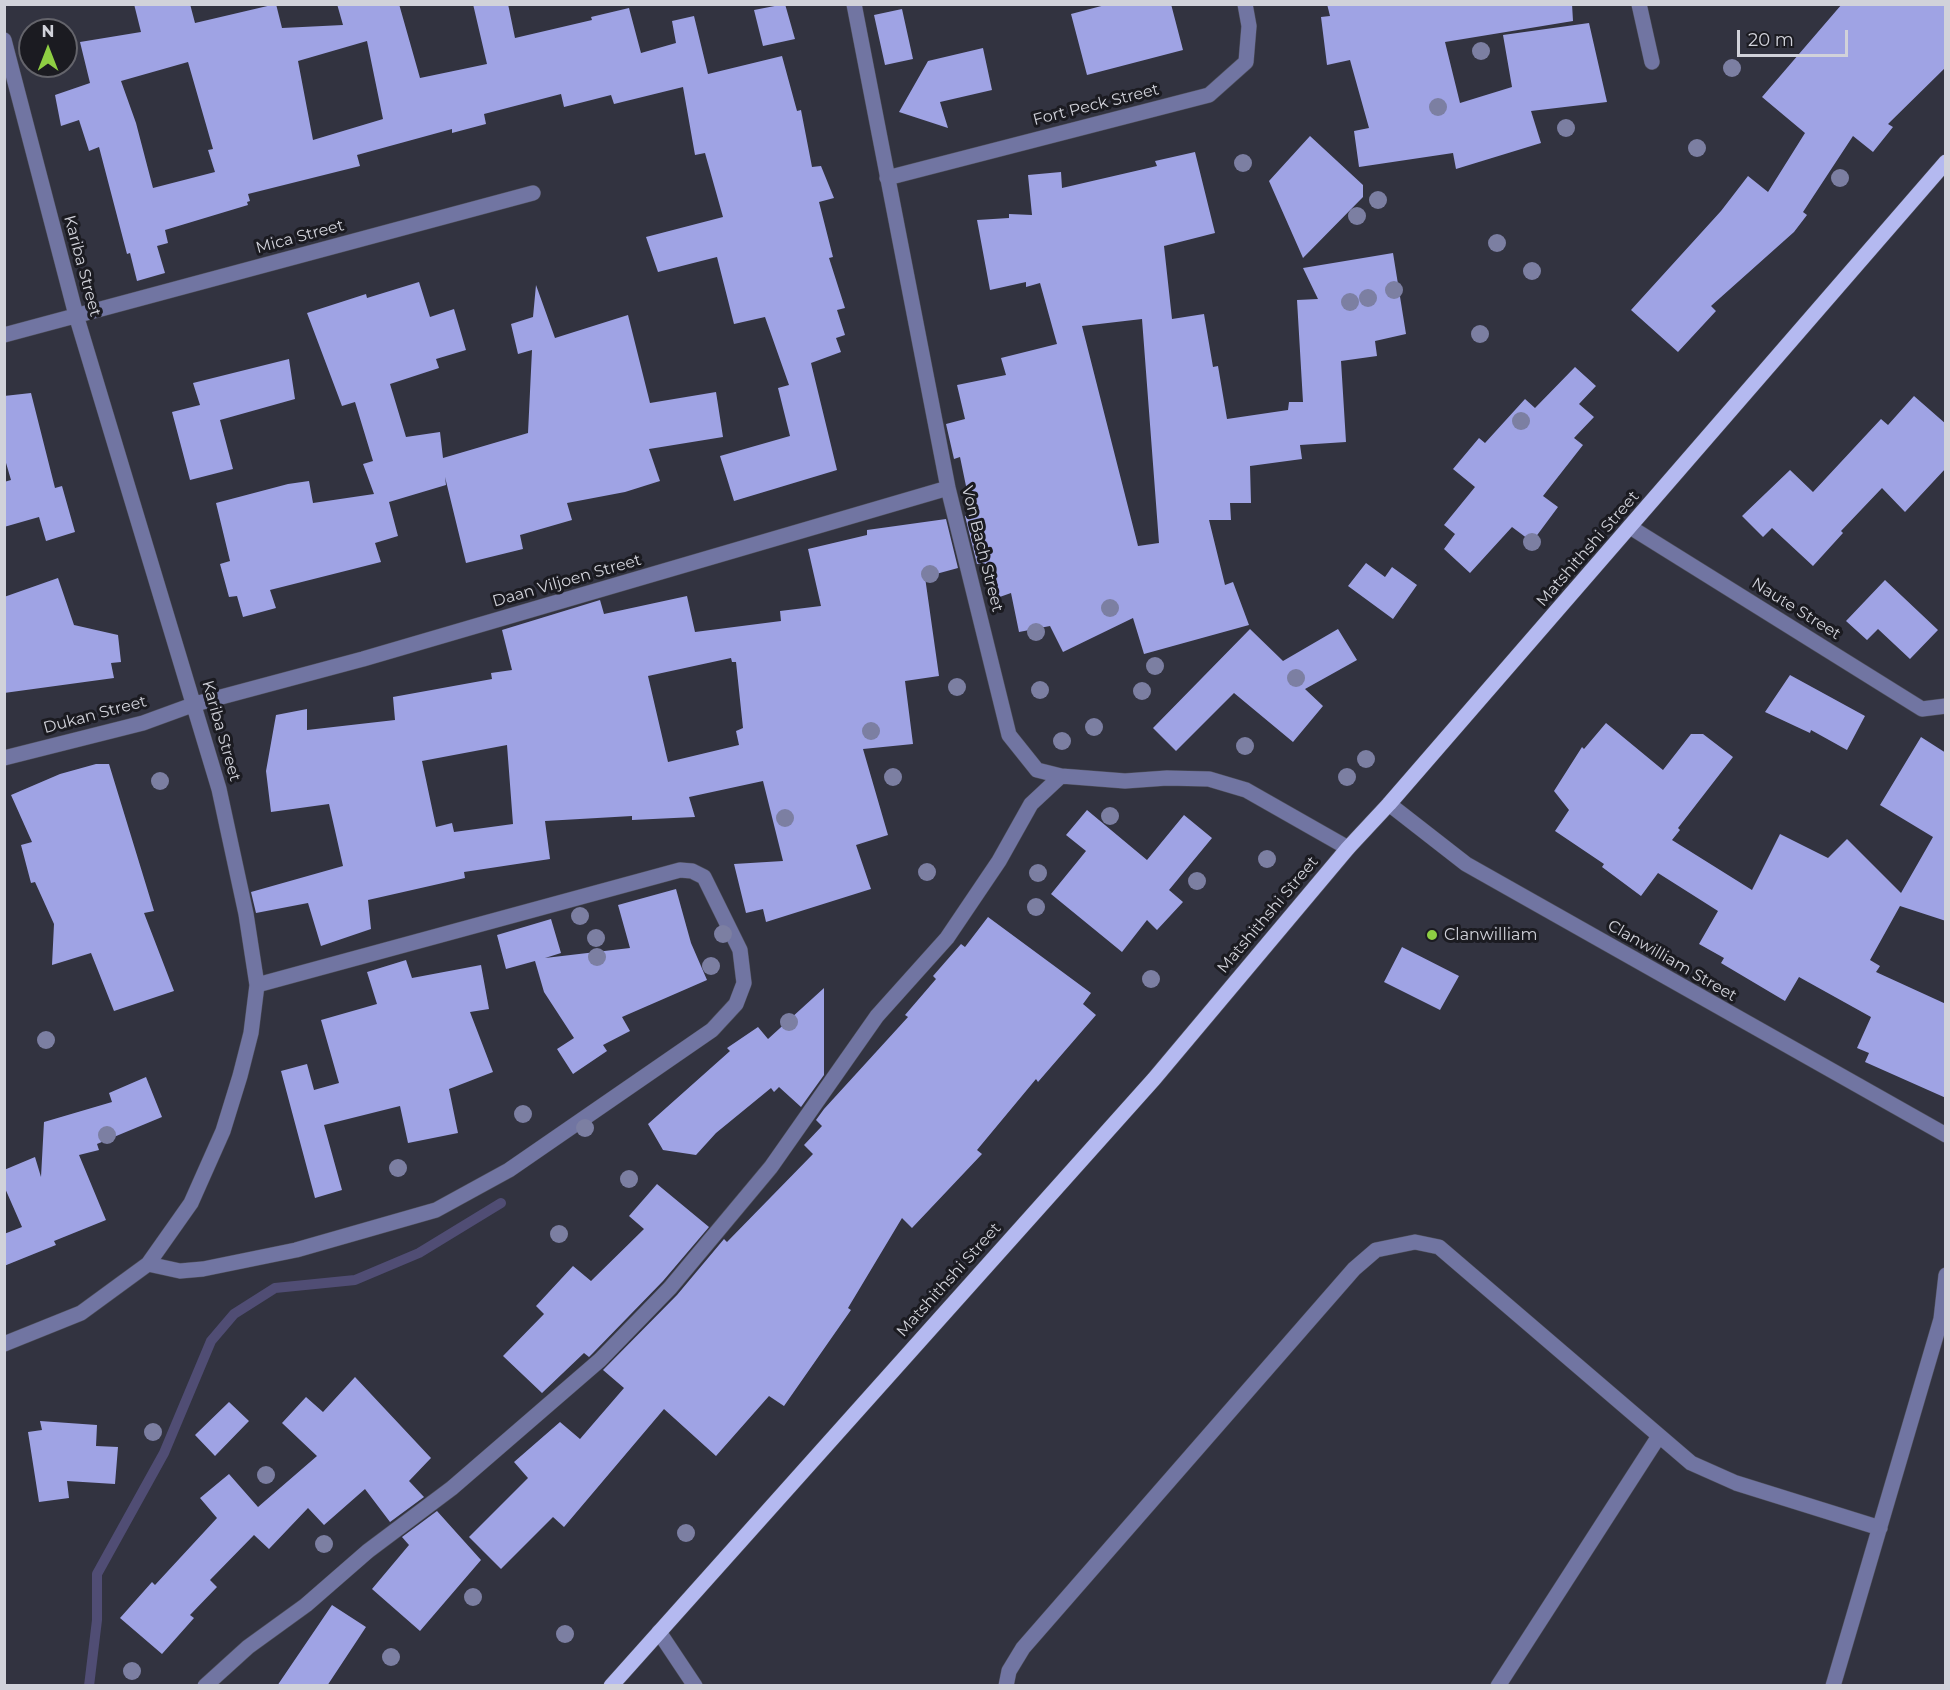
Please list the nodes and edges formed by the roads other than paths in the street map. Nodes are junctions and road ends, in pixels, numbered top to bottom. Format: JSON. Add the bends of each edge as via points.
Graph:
{"nodes":[{"id":1,"x":854,"y":4,"type":"edge"},
{"id":2,"x":1245,"y":4,"type":"edge"},
{"id":3,"x":1639,"y":4,"type":"edge"},
{"id":4,"x":4,"y":40,"type":"edge"},
{"id":5,"x":1652,"y":62,"type":"dead end"},
{"id":6,"x":1946,"y":162,"type":"edge"},
{"id":7,"x":887,"y":178,"type":"junction"},
{"id":8,"x":533,"y":193,"type":"dead end"},
{"id":9,"x":76,"y":315,"type":"junction"},
{"id":10,"x":4,"y":335,"type":"edge"},
{"id":11,"x":948,"y":488,"type":"junction"},
{"id":12,"x":1630,"y":527,"type":"junction"},
{"id":13,"x":195,"y":704,"type":"junction"},
{"id":14,"x":1946,"y":706,"type":"edge"},
{"id":15,"x":4,"y":758,"type":"edge"},
{"id":16,"x":1061,"y":776,"type":"junction"},
{"id":17,"x":1389,"y":804,"type":"junction"},
{"id":18,"x":1348,"y":848,"type":"junction"},
{"id":19,"x":257,"y":985,"type":"junction"},
{"id":20,"x":1946,"y":1135,"type":"edge"},
{"id":21,"x":148,"y":1264,"type":"junction"},
{"id":22,"x":1946,"y":1275,"type":"edge"},
{"id":23,"x":4,"y":1344,"type":"edge"},
{"id":24,"x":1659,"y":1436,"type":"junction"},
{"id":25,"x":1880,"y":1528,"type":"junction"},
{"id":26,"x":659,"y":1632,"type":"junction"},
{"id":27,"x":205,"y":1686,"type":"edge"},
{"id":28,"x":611,"y":1686,"type":"edge"},
{"id":29,"x":695,"y":1686,"type":"edge"},
{"id":30,"x":1006,"y":1686,"type":"edge"},
{"id":31,"x":1498,"y":1686,"type":"edge"},
{"id":32,"x":1833,"y":1686,"type":"edge"}],
"edges":[{"from":1,"to":7,"type":"street","name":"Von Bach Street"},
{"from":2,"to":7,"type":"street","name":"Fort Peck Street","via":[[1249,26],[1246,62],[1209,95]]},
{"from":3,"to":5,"type":"street"},
{"from":4,"to":9,"type":"street","name":"Kariba Street"},
{"from":6,"to":12,"type":"main road","name":"Matshithshi Street"},
{"from":7,"to":11,"type":"street","name":"Von Bach Street"},
{"from":8,"to":9,"type":"street","name":"Mica Street"},
{"from":9,"to":10,"type":"street","name":"Mica Street"},
{"from":9,"to":13,"type":"street","name":"Kariba Street"},
{"from":11,"to":13,"type":"street","name":"Daan Viljoen Street","via":[[375,656]]},
{"from":11,"to":16,"type":"street","name":"Von Bach Street","via":[[1008,735],[1037,770]]},
{"from":12,"to":14,"type":"street","name":"Naute Street","via":[[1922,709]]},
{"from":12,"to":17,"type":"main road","name":"Matshithshi Street"},
{"from":13,"to":15,"type":"street","name":"Dukan Street","via":[[142,723]]},
{"from":13,"to":19,"type":"street","name":"Kariba Street","via":[[231,846]]},
{"from":16,"to":18,"type":"street","name":"Von Bach Street","via":[[1125,781],[1209,779],[1246,790]]},
{"from":16,"to":27,"type":"street","via":[[1031,804],[999,861],[947,938],[878,1016],[771,1167],[670,1288],[600,1360],[533,1419],[306,1605],[248,1647]]},
{"from":17,"to":18,"type":"main road","name":"Matshithshi Street"},
{"from":17,"to":20,"type":"street","name":"Clanwilliam Street","via":[[1466,864]]},
{"from":18,"to":26,"type":"main road","name":"Matshithshi Street","via":[[1154,1079]]},
{"from":19,"to":21,"type":"street","name":"Kariba Street","via":[[251,1034],[223,1131],[191,1203]]},
{"from":19,"to":21,"type":"street","via":[[680,870],[704,877],[740,950],[744,983],[736,1004],[712,1030],[509,1170],[436,1210],[296,1250],[203,1269],[180,1271]]},
{"from":21,"to":23,"type":"street","name":"Kariba Street","via":[[81,1313]]},
{"from":22,"to":25,"type":"street","via":[[1941,1319]]},
{"from":24,"to":25,"type":"street","via":[[1691,1464],[1736,1483]]},
{"from":24,"to":30,"type":"street","via":[[1439,1247],[1415,1242],[1376,1250],[1354,1269],[1023,1648],[1009,1671]]},
{"from":24,"to":31,"type":"street"},
{"from":25,"to":32,"type":"street"},
{"from":26,"to":28,"type":"main road","name":"Matshithshi Street"},
{"from":26,"to":29,"type":"street"}]}
